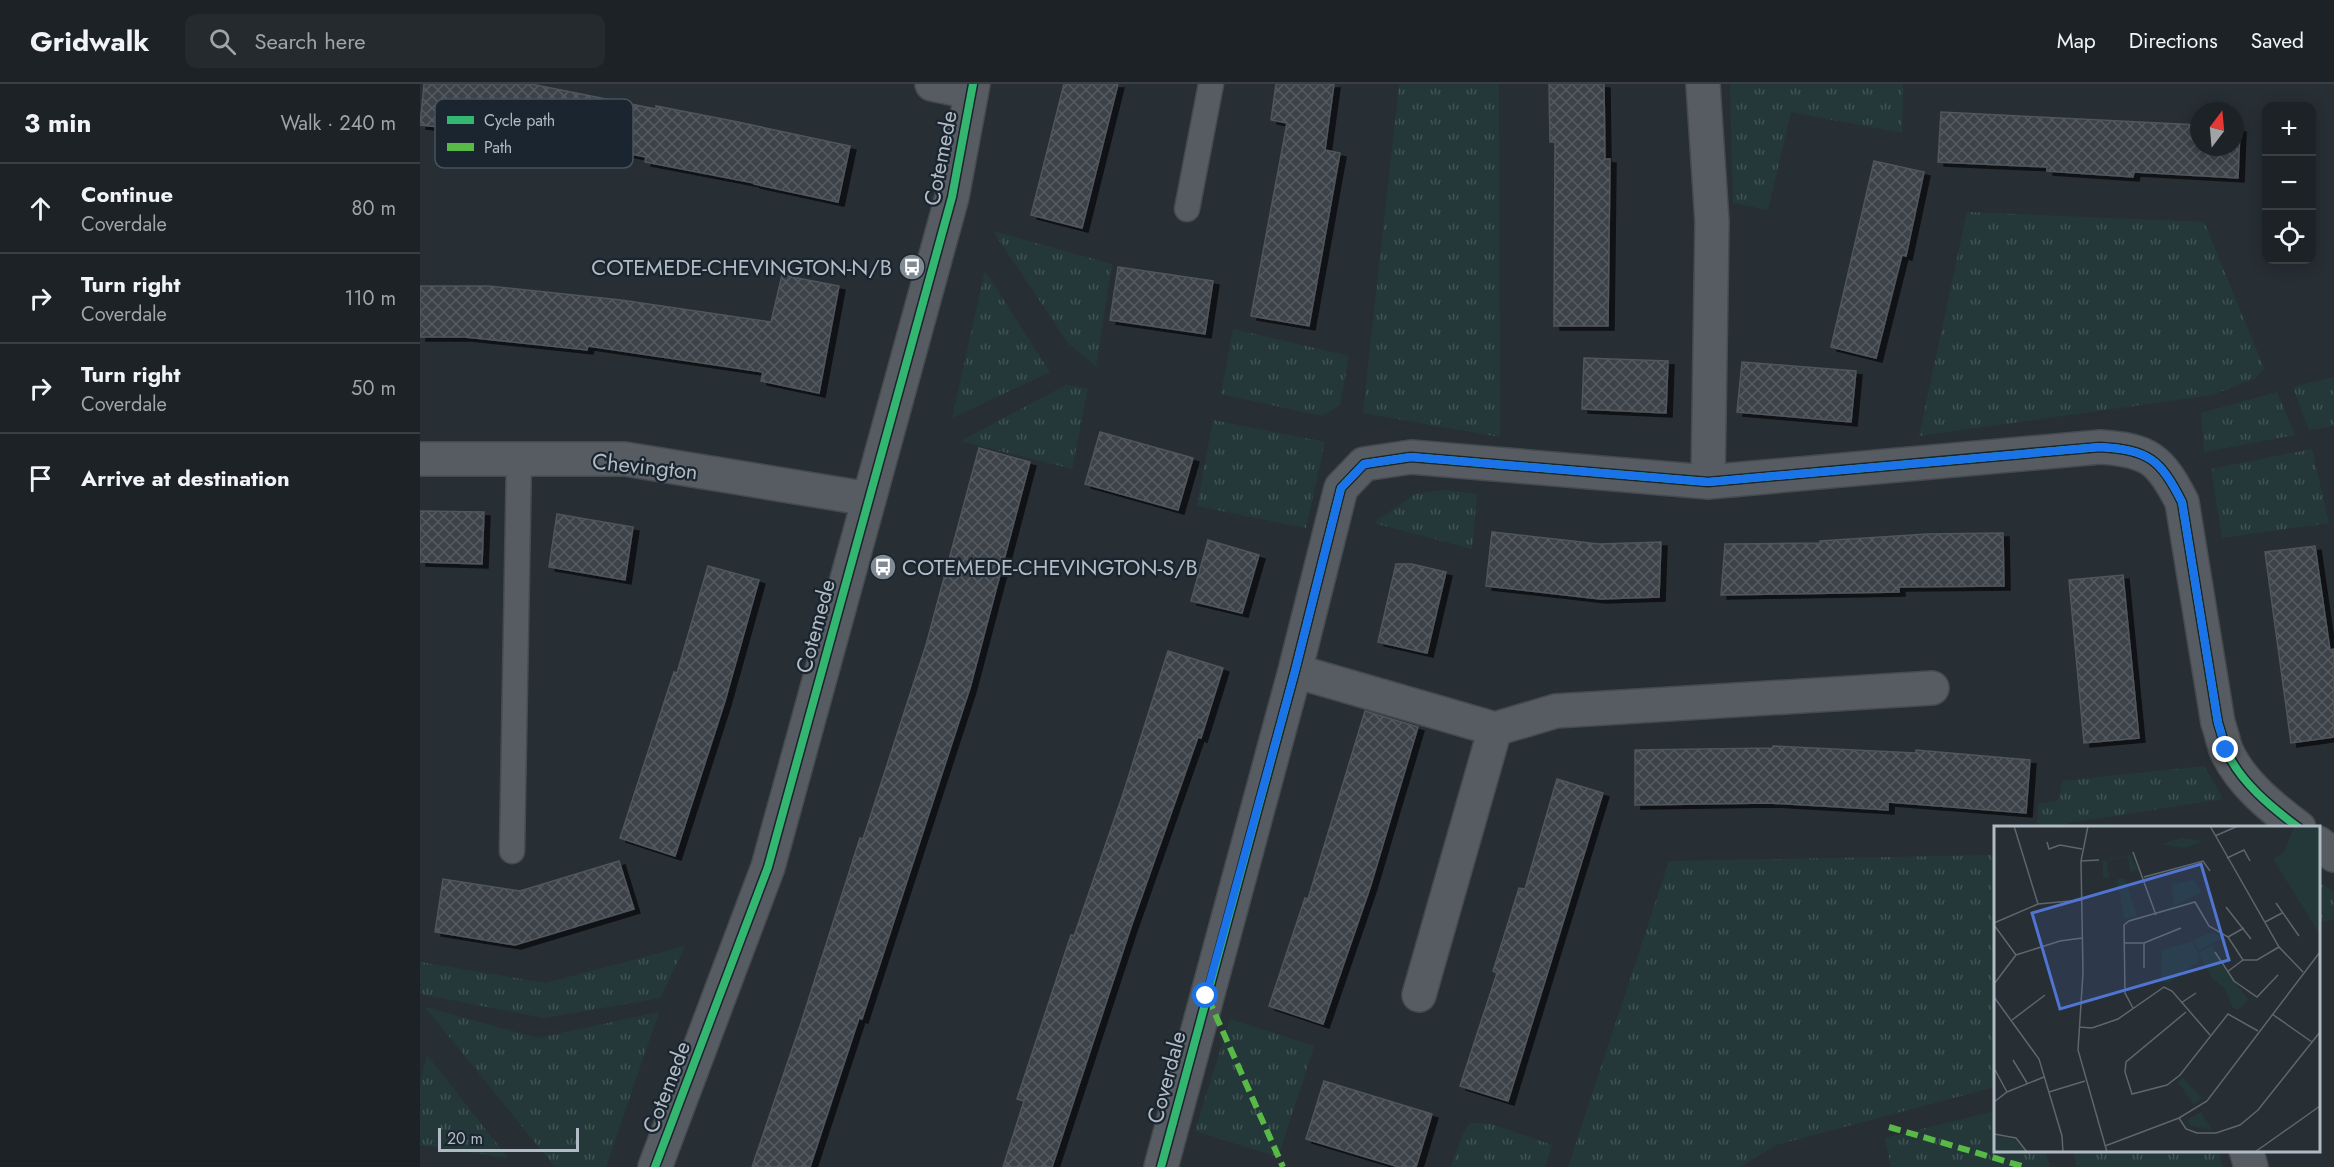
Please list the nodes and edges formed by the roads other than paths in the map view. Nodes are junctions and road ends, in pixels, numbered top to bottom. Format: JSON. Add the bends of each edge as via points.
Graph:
{"nodes":[{"id":1,"x":932,"y":84,"type":"edge"},
{"id":2,"x":1211,"y":84,"type":"edge"},
{"id":3,"x":1703,"y":84,"type":"edge"},
{"id":4,"x":972,"y":88,"type":"edge"},
{"id":5,"x":1187,"y":209,"type":"dead end"},
{"id":6,"x":420,"y":459,"type":"edge"},
{"id":7,"x":519,"y":459,"type":"junction"},
{"id":8,"x":1708,"y":482,"type":"junction"},
{"id":9,"x":869,"y":499,"type":"junction"},
{"id":10,"x":1295,"y":671,"type":"junction"},
{"id":11,"x":1932,"y":688,"type":"dead end"},
{"id":12,"x":1495,"y":729,"type":"junction"},
{"id":13,"x":2296,"y":826,"type":"edge"},
{"id":14,"x":2319,"y":844,"type":"edge"},
{"id":15,"x":512,"y":851,"type":"dead end"},
{"id":16,"x":2334,"y":855,"type":"edge"},
{"id":17,"x":1419,"y":995,"type":"dead end"},
{"id":18,"x":2247,"y":1152,"type":"edge"},
{"id":19,"x":655,"y":1167,"type":"edge"},
{"id":20,"x":1161,"y":1167,"type":"edge"},
{"id":21,"x":2251,"y":1167,"type":"edge"}],
"edges":[{"from":1,"to":4,"type":"street"},
{"from":2,"to":5,"type":"lane"},
{"from":3,"to":8,"type":"street","via":[[1713,222]]},
{"from":4,"to":9,"type":"street","name":"Cotemede","via":[[952,197]]},
{"from":6,"to":7,"type":"street","name":"Chevington"},
{"from":7,"to":9,"type":"street","name":"Chevington","via":[[625,459]]},
{"from":7,"to":15,"type":"lane"},
{"from":8,"to":10,"type":"street","name":"Coverdale","via":[[1411,457],[1364,464],[1341,488]]},
{"from":8,"to":13,"type":"street","name":"Coverdale","via":[[2100,447],[2127,449],[2151,458],[2168,475],[2182,502],[2218,723],[2226,750],[2240,774],[2265,801]]},
{"from":9,"to":19,"type":"street","name":"Cotemede","via":[[768,867]]},
{"from":10,"to":12,"type":"street"},
{"from":10,"to":20,"type":"street","name":"Coverdale"},
{"from":11,"to":12,"type":"street","via":[[1556,711]]},
{"from":12,"to":17,"type":"street"},
{"from":14,"to":16,"type":"street"},
{"from":18,"to":21,"type":"street"}]}
